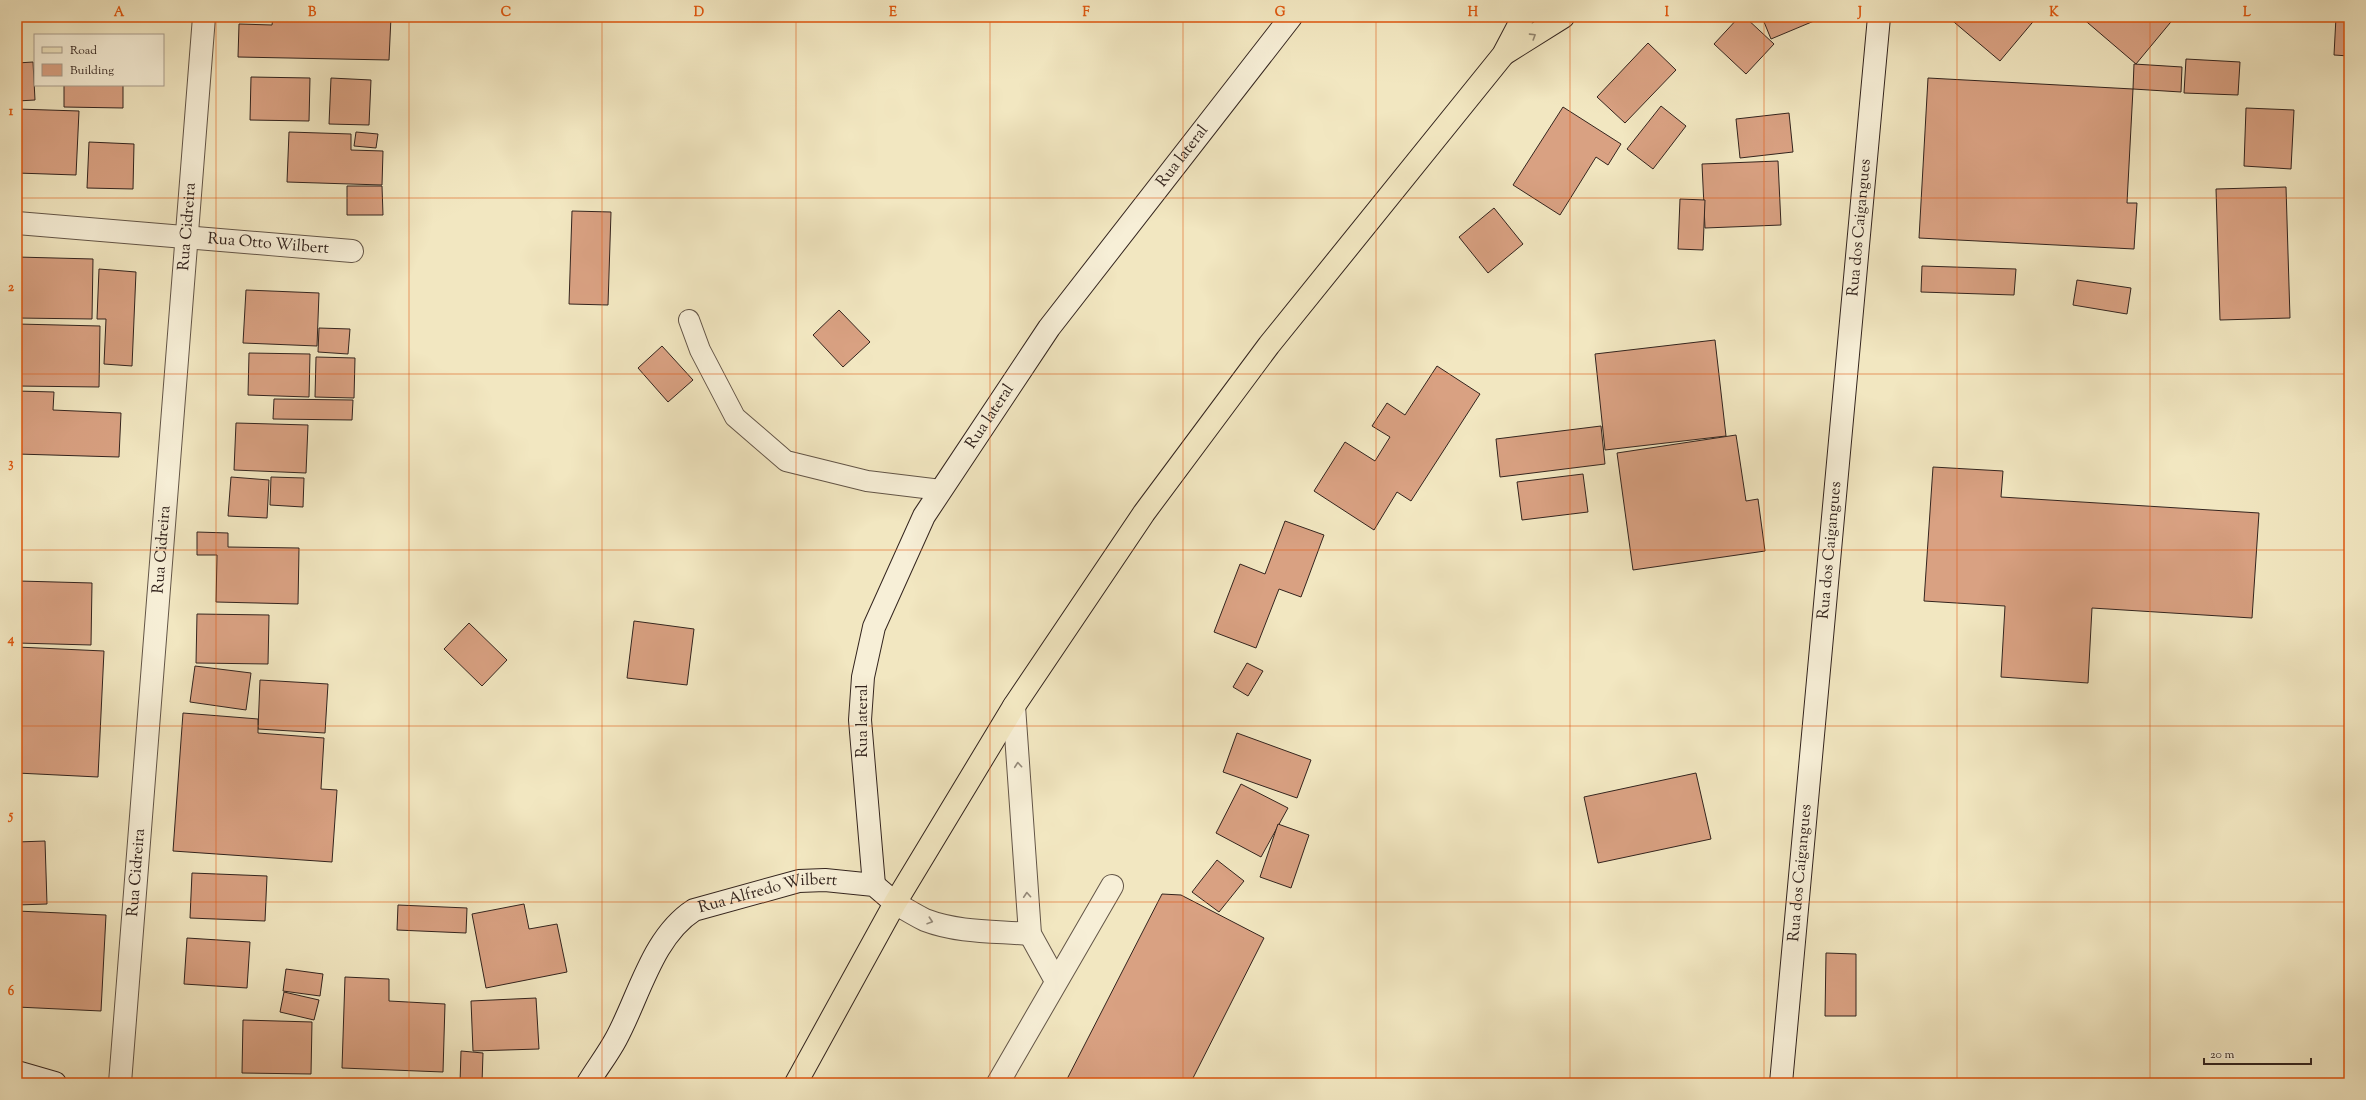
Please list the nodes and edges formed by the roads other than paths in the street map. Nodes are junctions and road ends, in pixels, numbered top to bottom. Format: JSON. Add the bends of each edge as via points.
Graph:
{"nodes":[{"id":1,"x":204,"y":17,"type":"edge"},
{"id":2,"x":1291,"y":17,"type":"edge"},
{"id":3,"x":1523,"y":17,"type":"edge"},
{"id":4,"x":1563,"y":17,"type":"edge"},
{"id":5,"x":1879,"y":17,"type":"edge"},
{"id":6,"x":1503,"y":55,"type":"junction"},
{"id":7,"x":17,"y":223,"type":"edge"},
{"id":8,"x":187,"y":237,"type":"junction"},
{"id":9,"x":352,"y":251,"type":"dead end"},
{"id":10,"x":689,"y":320,"type":"dead end"},
{"id":11,"x":941,"y":490,"type":"junction"},
{"id":12,"x":1014,"y":706,"type":"junction"},
{"id":13,"x":874,"y":885,"type":"junction"},
{"id":14,"x":1112,"y":886,"type":"dead end"},
{"id":15,"x":895,"y":903,"type":"junction"},
{"id":16,"x":1030,"y":934,"type":"junction"},
{"id":17,"x":1056,"y":981,"type":"junction"},
{"id":18,"x":17,"y":1072,"type":"edge"},
{"id":19,"x":55,"y":1083,"type":"edge"},
{"id":20,"x":120,"y":1083,"type":"edge"},
{"id":21,"x":588,"y":1083,"type":"edge"},
{"id":22,"x":796,"y":1083,"type":"edge"},
{"id":23,"x":998,"y":1083,"type":"edge"},
{"id":24,"x":1781,"y":1083,"type":"edge"}],
"edges":[{"from":1,"to":8,"type":"street","name":"Rua Cidreira"},
{"from":2,"to":11,"type":"street","name":"Rua lateral","via":[[1049,328]]},
{"from":3,"to":6,"type":"main road"},
{"from":6,"to":4,"type":"main road","one_way":true},
{"from":5,"to":24,"type":"street","name":"Rua dos Caigangues"},
{"from":6,"to":12,"type":"main road","via":[[1269,345],[1144,513]]},
{"from":7,"to":8,"type":"street","name":"Rua Otto Wilbert"},
{"from":8,"to":9,"type":"street","name":"Rua Otto Wilbert"},
{"from":8,"to":20,"type":"street","name":"Rua Cidreira"},
{"from":10,"to":11,"type":"lane","via":[[700,350],[735,417],[786,461],[867,481]]},
{"from":11,"to":13,"type":"street","name":"Rua lateral","via":[[924,516],[874,627],[863,677],[860,720]]},
{"from":12,"to":15,"type":"main road"},
{"from":16,"to":12,"type":"street","one_way":true},
{"from":13,"to":15,"type":"street"},
{"from":13,"to":21,"type":"street","name":"Rua Alfredo Wilbert","via":[[824,880],[799,881],[694,910],[681,918],[656,954],[616,1039]]},
{"from":14,"to":17,"type":"street"},
{"from":15,"to":16,"type":"street","one_way":true,"via":[[925,919],[950,927]]},
{"from":15,"to":22,"type":"main road"},
{"from":16,"to":17,"type":"street"},
{"from":17,"to":23,"type":"street"},
{"from":18,"to":19,"type":"street"}]}
